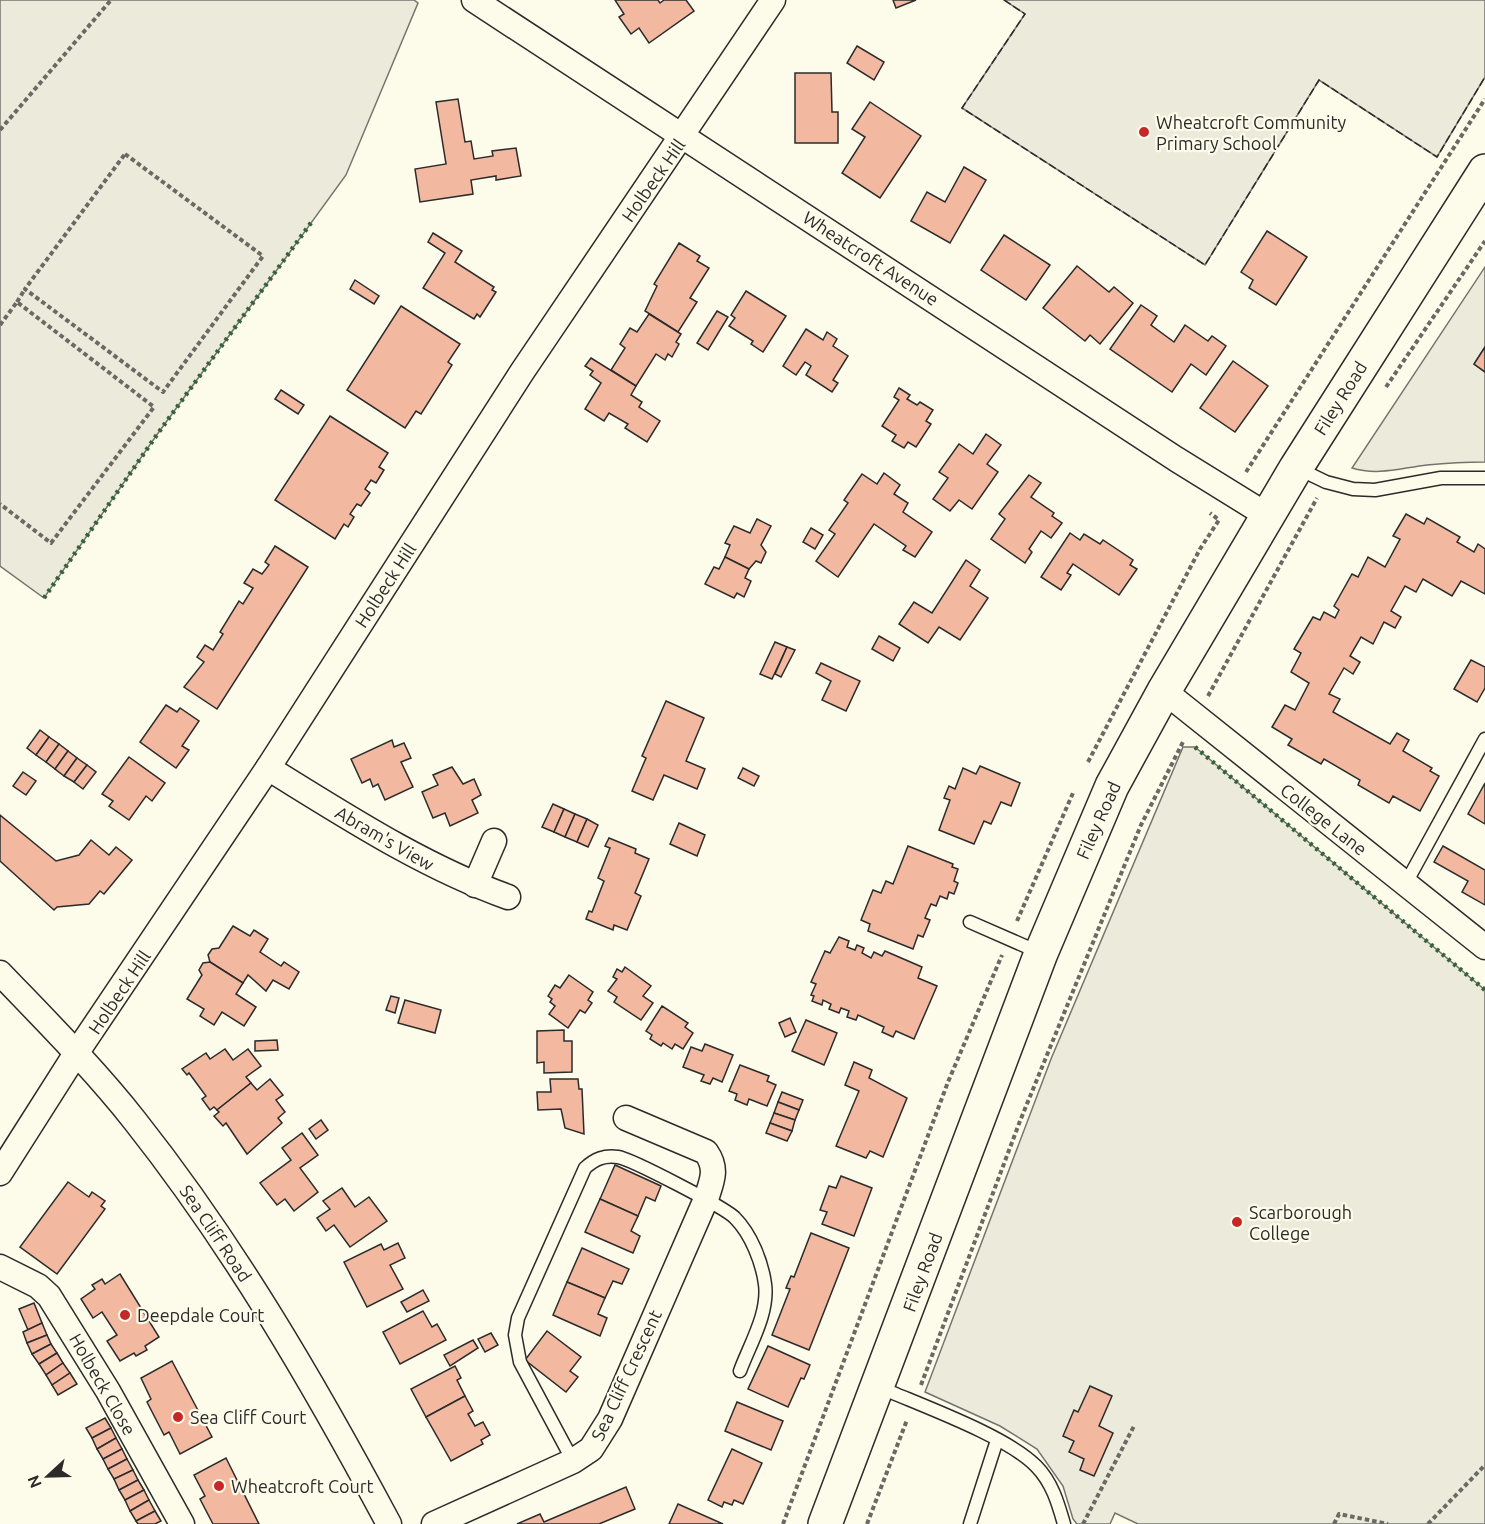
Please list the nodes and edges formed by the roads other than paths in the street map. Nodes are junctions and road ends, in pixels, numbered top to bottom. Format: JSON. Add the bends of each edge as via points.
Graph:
{"nodes":[{"id":1,"x":474,"y":0,"type":"edge"},
{"id":2,"x":773,"y":0,"type":"edge"},
{"id":3,"x":684,"y":136,"type":"junction"},
{"id":4,"x":1483,"y":176,"type":"edge"},
{"id":5,"x":1296,"y":468,"type":"junction"},
{"id":6,"x":1485,"y":478,"type":"edge"},
{"id":7,"x":1268,"y":516,"type":"junction"},
{"id":8,"x":1164,"y":691,"type":"junction"},
{"id":9,"x":1485,"y":739,"type":"edge"},
{"id":10,"x":268,"y":768,"type":"junction"},
{"id":11,"x":494,"y":841,"type":"dead end"},
{"id":12,"x":1406,"y":883,"type":"junction"},
{"id":13,"x":475,"y":885,"type":"junction"},
{"id":14,"x":508,"y":897,"type":"dead end"},
{"id":15,"x":970,"y":922,"type":"dead end"},
{"id":16,"x":1485,"y":947,"type":"edge"},
{"id":17,"x":1041,"y":953,"type":"junction"},
{"id":18,"x":0,"y":974,"type":"edge"},
{"id":19,"x":75,"y":1055,"type":"junction"},
{"id":20,"x":626,"y":1118,"type":"dead end"},
{"id":21,"x":0,"y":1173,"type":"edge"},
{"id":22,"x":706,"y":1199,"type":"junction"},
{"id":23,"x":0,"y":1267,"type":"edge"},
{"id":24,"x":740,"y":1371,"type":"dead end"},
{"id":25,"x":879,"y":1387,"type":"junction"},
{"id":26,"x":997,"y":1440,"type":"junction"},
{"id":27,"x":573,"y":1461,"type":"junction"},
{"id":28,"x":182,"y":1524,"type":"edge"},
{"id":29,"x":389,"y":1524,"type":"edge"},
{"id":30,"x":434,"y":1524,"type":"edge"},
{"id":31,"x":825,"y":1524,"type":"edge"},
{"id":32,"x":970,"y":1524,"type":"edge"},
{"id":33,"x":1064,"y":1524,"type":"edge"}],
"edges":[{"from":1,"to":3,"type":"street","name":"Wheatcroft Avenue"},
{"from":2,"to":3,"type":"street","name":"Holbeck Hill"},
{"from":3,"to":7,"type":"street","name":"Wheatcroft Avenue"},
{"from":3,"to":10,"type":"street","name":"Holbeck Hill","via":[[522,372]]},
{"from":4,"to":5,"type":"highway","name":"Filey Road"},
{"from":5,"to":6,"type":"lane","via":[[1353,489],[1376,490],[1441,478]]},
{"from":5,"to":7,"type":"highway","name":"Filey Road"},
{"from":7,"to":8,"type":"highway","name":"Filey Road"},
{"from":8,"to":12,"type":"street","name":"College Lane"},
{"from":8,"to":17,"type":"highway","name":"Filey Road","via":[[1112,786]]},
{"from":9,"to":12,"type":"lane"},
{"from":10,"to":13,"type":"street","name":"Abram's View","via":[[390,842]]},
{"from":10,"to":19,"type":"street","name":"Holbeck Hill"},
{"from":11,"to":13,"type":"street"},
{"from":12,"to":16,"type":"street","name":"College Lane"},
{"from":13,"to":14,"type":"street","name":"Abram's View"},
{"from":15,"to":17,"type":"lane"},
{"from":17,"to":25,"type":"highway","name":"Filey Road"},
{"from":18,"to":19,"type":"street","name":"Sea Cliff Road"},
{"from":19,"to":21,"type":"street","name":"Holbeck Hill"},
{"from":19,"to":29,"type":"street","name":"Sea Cliff Road","via":[[134,1119],[234,1259],[279,1327]]},
{"from":20,"to":22,"type":"street","name":"Sea Cliff Crescent","via":[[706,1152],[714,1175]]},
{"from":22,"to":24,"type":"lane","via":[[729,1212],[744,1228],[765,1284],[764,1310]]},
{"from":22,"to":27,"type":"street","name":"Sea Cliff Crescent","via":[[610,1419],[591,1449]]},
{"from":22,"to":27,"type":"lane","via":[[621,1157],[595,1159],[585,1168],[515,1335],[520,1362]]},
{"from":23,"to":28,"type":"street","name":"Holbeck Close","via":[[50,1296]]},
{"from":25,"to":26,"type":"lane"},
{"from":25,"to":31,"type":"highway","name":"Filey Road"},
{"from":26,"to":32,"type":"lane"},
{"from":26,"to":33,"type":"lane","via":[[1036,1466],[1051,1485]]},
{"from":27,"to":30,"type":"street","name":"Sea Cliff Crescent"}]}
